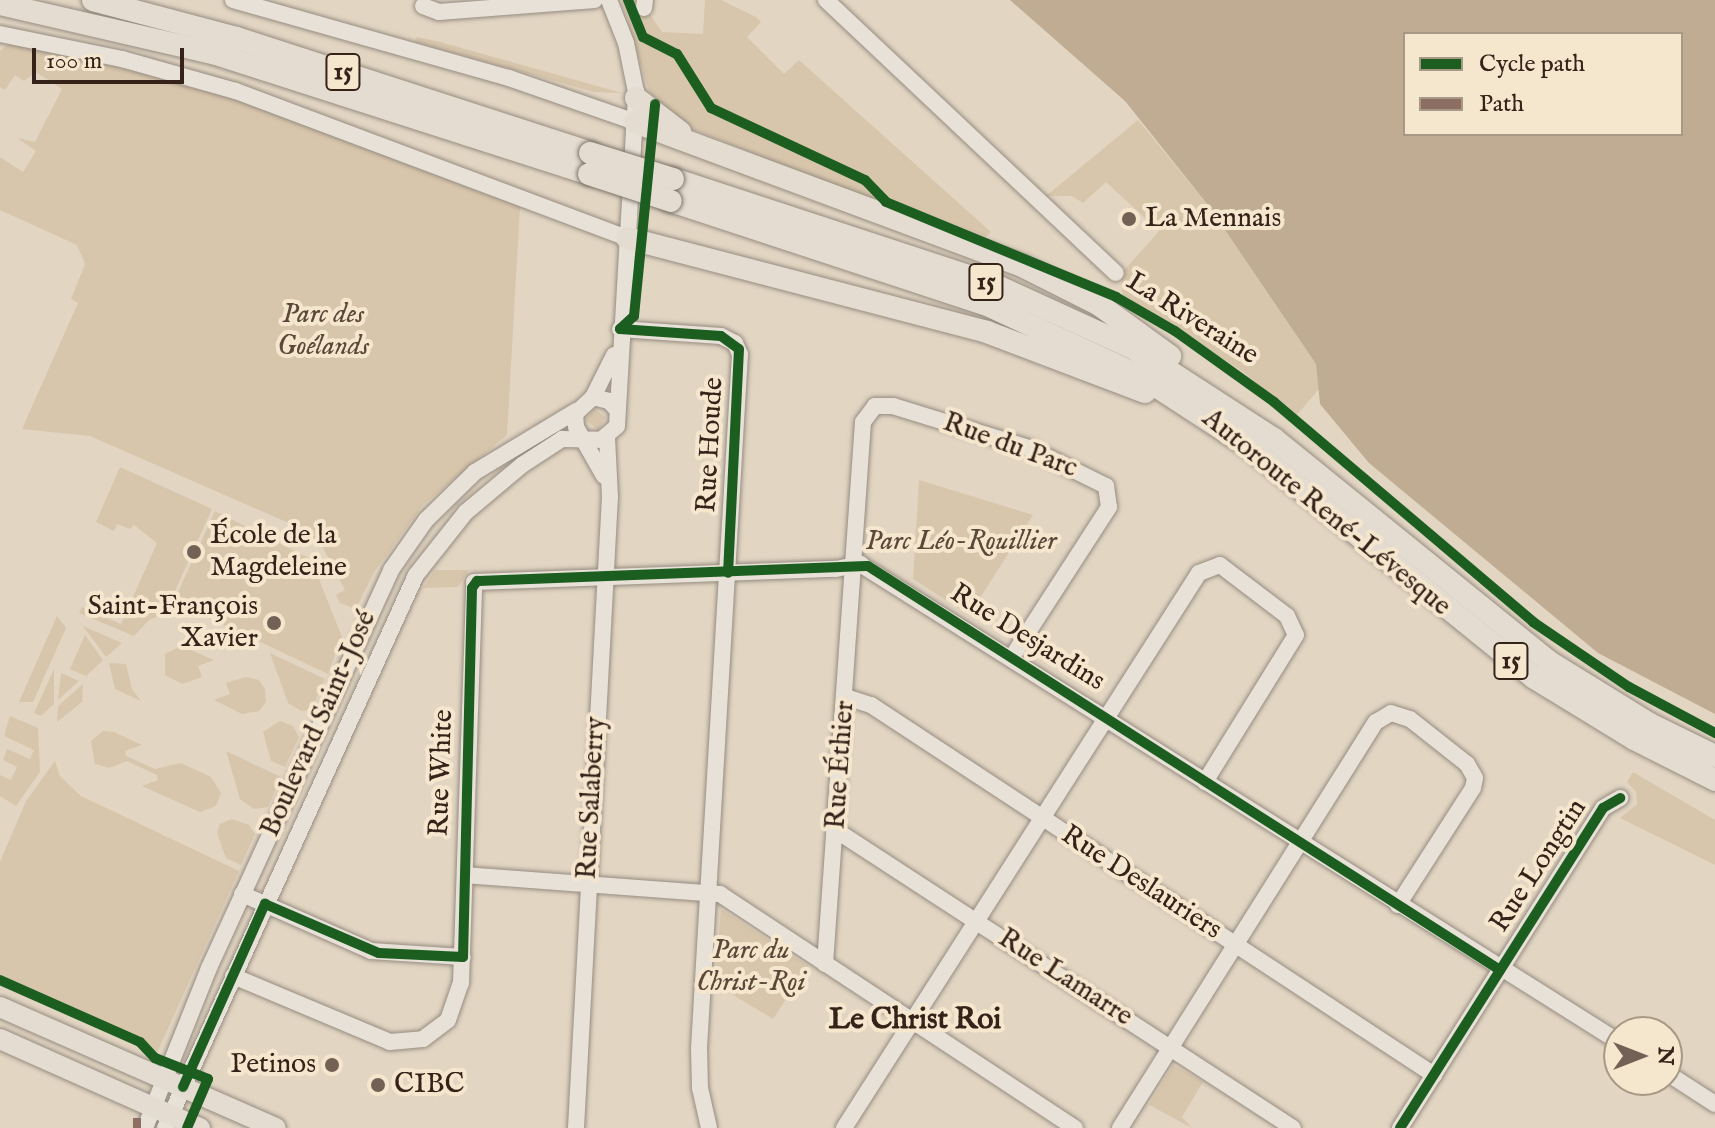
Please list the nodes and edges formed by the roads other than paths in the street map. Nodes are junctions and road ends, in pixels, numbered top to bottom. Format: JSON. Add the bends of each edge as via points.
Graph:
{"nodes":[{"id":1,"x":93,"y":0,"type":"edge"},
{"id":2,"x":233,"y":0,"type":"edge"},
{"id":3,"x":595,"y":0,"type":"edge"},
{"id":4,"x":609,"y":0,"type":"edge"},
{"id":5,"x":826,"y":0,"type":"edge"},
{"id":6,"x":0,"y":4,"type":"edge"},
{"id":7,"x":423,"y":6,"type":"dead end"},
{"id":8,"x":0,"y":34,"type":"edge"},
{"id":9,"x":636,"y":98,"type":"junction"},
{"id":10,"x":635,"y":122,"type":"junction"},
{"id":11,"x":688,"y":137,"type":"junction"},
{"id":12,"x":589,"y":164,"type":"junction"},
{"id":13,"x":672,"y":190,"type":"junction"},
{"id":14,"x":627,"y":238,"type":"junction"},
{"id":15,"x":1116,"y":273,"type":"dead end"},
{"id":16,"x":620,"y":334,"type":"junction"},
{"id":17,"x":593,"y":397,"type":"junction"},
{"id":18,"x":617,"y":410,"type":"junction"},
{"id":19,"x":576,"y":411,"type":"junction"},
{"id":20,"x":1212,"y":420,"type":"junction"},
{"id":21,"x":584,"y":437,"type":"junction"},
{"id":22,"x":607,"y":438,"type":"junction"},
{"id":23,"x":1274,"y":439,"type":"junction"},
{"id":24,"x":610,"y":497,"type":"junction"},
{"id":25,"x":853,"y":565,"type":"junction"},
{"id":26,"x":728,"y":573,"type":"junction"},
{"id":27,"x":605,"y":576,"type":"junction"},
{"id":28,"x":472,"y":591,"type":"joint"},
{"id":29,"x":1012,"y":657,"type":"junction"},
{"id":30,"x":846,"y":697,"type":"junction"},
{"id":31,"x":1106,"y":718,"type":"junction"},
{"id":32,"x":1715,"y":756,"type":"edge"},
{"id":33,"x":1715,"y":780,"type":"edge"},
{"id":34,"x":1205,"y":782,"type":"junction"},
{"id":35,"x":1620,"y":798,"type":"dead end"},
{"id":36,"x":1043,"y":818,"type":"junction"},
{"id":37,"x":837,"y":831,"type":"junction"},
{"id":38,"x":1300,"y":842,"type":"junction"},
{"id":39,"x":465,"y":875,"type":"junction"},
{"id":40,"x":587,"y":882,"type":"junction"},
{"id":41,"x":709,"y":891,"type":"junction"},
{"id":42,"x":242,"y":894,"type":"junction"},
{"id":43,"x":265,"y":904,"type":"junction"},
{"id":44,"x":1398,"y":905,"type":"junction"},
{"id":45,"x":978,"y":920,"type":"junction"},
{"id":46,"x":1237,"y":946,"type":"junction"},
{"id":47,"x":463,"y":957,"type":"junction"},
{"id":48,"x":825,"y":964,"type":"junction"},
{"id":49,"x":1500,"y":970,"type":"junction"},
{"id":50,"x":233,"y":976,"type":"junction"},
{"id":51,"x":2,"y":1015,"type":"edge"},
{"id":52,"x":912,"y":1021,"type":"junction"},
{"id":53,"x":1603,"y":1032,"type":"edge"},
{"id":54,"x":0,"y":1039,"type":"edge"},
{"id":55,"x":1171,"y":1047,"type":"junction"},
{"id":56,"x":1434,"y":1075,"type":"junction"},
{"id":57,"x":161,"y":1079,"type":"junction"},
{"id":58,"x":1683,"y":1083,"type":"edge"},
{"id":59,"x":183,"y":1087,"type":"junction"},
{"id":60,"x":1715,"y":1104,"type":"edge"},
{"id":61,"x":151,"y":1107,"type":"junction"},
{"id":62,"x":168,"y":1122,"type":"edge"},
{"id":63,"x":847,"y":1127,"type":"edge"},
{"id":64,"x":145,"y":1128,"type":"edge"},
{"id":65,"x":200,"y":1128,"type":"edge"},
{"id":66,"x":276,"y":1128,"type":"edge"},
{"id":67,"x":578,"y":1128,"type":"edge"},
{"id":68,"x":709,"y":1128,"type":"edge"},
{"id":69,"x":1075,"y":1128,"type":"edge"},
{"id":70,"x":1120,"y":1128,"type":"edge"},
{"id":71,"x":1293,"y":1128,"type":"edge"},
{"id":72,"x":1400,"y":1128,"type":"edge"}],
"edges":[{"from":1,"to":12,"type":"highway","name":"Autoroute René-Lévesque","number":"15","via":[[237,38]]},
{"from":2,"to":10,"type":"street","via":[[509,78]]},
{"from":3,"to":7,"type":"street","via":[[439,12]]},
{"from":4,"to":9,"type":"street","via":[[628,50]]},
{"from":5,"to":15,"type":"street"},
{"from":6,"to":12,"type":"highway","name":"Autoroute René-Lévesque","number":"15","via":[[213,53]]},
{"from":8,"to":14,"type":"street","via":[[236,91]]},
{"from":9,"to":10,"type":"street"},
{"from":9,"to":11,"type":"highway"},
{"from":10,"to":11,"type":"highway"},
{"from":10,"to":14,"type":"street"},
{"from":11,"to":23,"type":"highway","via":[[1064,286],[1143,335]]},
{"from":12,"to":13,"type":"highway","name":"Autoroute René-Lévesque","number":"15","bridge":true},
{"from":13,"to":20,"type":"highway","name":"Autoroute René-Lévesque","number":"15","via":[[1025,320],[1130,370]]},
{"from":13,"to":23,"type":"highway","name":"Autoroute René-Lévesque","number":"15","via":[[1044,304],[1163,364]]},
{"from":14,"to":16,"type":"street"},
{"from":14,"to":20,"type":"highway","via":[[1000,336]]},
{"from":16,"to":17,"type":"street","via":[[607,377]]},
{"from":16,"to":18,"type":"street"},
{"from":16,"to":26,"type":"street","name":"Rue Houde","via":[[721,336],[739,349]]},
{"from":17,"to":18,"type":"street","via":[[606,399]]},
{"from":17,"to":19,"type":"street"},
{"from":18,"to":22,"type":"street","via":[[617,426]]},
{"from":19,"to":21,"type":"street","via":[[575,424]]},
{"from":19,"to":42,"type":"street","name":"Boulevard Saint-José","via":[[475,472],[403,550],[365,620]]},
{"from":20,"to":33,"type":"highway","name":"Autoroute René-Lévesque","number":"15","via":[[1515,664],[1614,728]]},
{"from":21,"to":22,"type":"street"},
{"from":21,"to":24,"type":"street","name":"Rue Salaberry"},
{"from":21,"to":43,"type":"street","name":"Boulevard Saint-José","via":[[556,441],[505,478],[466,512],[423,566],[389,628]]},
{"from":22,"to":24,"type":"street","name":"Rue Salaberry"},
{"from":23,"to":32,"type":"highway","name":"Autoroute René-Lévesque","number":"15","via":[[1528,647],[1615,704]]},
{"from":24,"to":27,"type":"street","name":"Rue Salaberry"},
{"from":25,"to":26,"type":"street","name":"Rue Desjardins"},
{"from":25,"to":29,"type":"street","name":"Rue Desjardins","via":[[868,566]]},
{"from":25,"to":29,"type":"street","name":"Rue du Parc","via":[[863,422],[875,406],[962,425],[1097,479],[1109,491],[1109,507]]},
{"from":25,"to":30,"type":"street","name":"Rue Éthier"},
{"from":26,"to":27,"type":"street","name":"Rue Desjardins"},
{"from":26,"to":41,"type":"street","name":"Rue Houde"},
{"from":27,"to":28,"type":"street","name":"Rue Desjardins","via":[[477,581]]},
{"from":27,"to":40,"type":"street","name":"Rue Salaberry"},
{"from":28,"to":39,"type":"street","name":"Rue White"},
{"from":29,"to":31,"type":"street","name":"Rue Desjardins"},
{"from":30,"to":36,"type":"street","name":"Rue Deslauriers","via":[[871,705]]},
{"from":30,"to":37,"type":"street","name":"Rue Éthier"},
{"from":31,"to":34,"type":"street","name":"Rue Desjardins"},
{"from":31,"to":34,"type":"street","via":[[1199,573],[1215,565],[1230,570],[1291,620],[1296,635]]},
{"from":31,"to":36,"type":"street"},
{"from":34,"to":38,"type":"street","name":"Rue Desjardins"},
{"from":35,"to":49,"type":"street","name":"Rue Longtin","via":[[1603,808]]},
{"from":36,"to":45,"type":"street"},
{"from":36,"to":46,"type":"street","name":"Rue Deslauriers"},
{"from":37,"to":45,"type":"street","name":"Rue Lamarre"},
{"from":37,"to":48,"type":"street","name":"Rue Éthier"},
{"from":38,"to":44,"type":"street","name":"Rue Desjardins"},
{"from":38,"to":44,"type":"street","via":[[1376,722],[1385,715],[1404,716],[1467,764],[1475,783]]},
{"from":38,"to":46,"type":"street"},
{"from":39,"to":40,"type":"street"},
{"from":39,"to":47,"type":"street","name":"Rue White"},
{"from":40,"to":41,"type":"street"},
{"from":40,"to":67,"type":"street","name":"Rue Salaberry"},
{"from":41,"to":48,"type":"street"},
{"from":41,"to":68,"type":"street","name":"Rue Houde","via":[[699,1065]]},
{"from":42,"to":43,"type":"street"},
{"from":42,"to":57,"type":"street","name":"Boulevard Saint-José"},
{"from":43,"to":47,"type":"street","via":[[379,953]]},
{"from":43,"to":50,"type":"street","name":"Boulevard Saint-José"},
{"from":44,"to":49,"type":"street","name":"Rue Desjardins"},
{"from":45,"to":52,"type":"street"},
{"from":45,"to":55,"type":"street","name":"Rue Lamarre"},
{"from":46,"to":55,"type":"street"},
{"from":46,"to":56,"type":"street","name":"Rue Deslauriers"},
{"from":47,"to":50,"type":"street","name":"Rue White","via":[[458,998],[448,1020],[430,1036],[405,1043],[376,1038]]},
{"from":48,"to":52,"type":"street"},
{"from":49,"to":53,"type":"street","name":"Rue Desjardins"},
{"from":49,"to":56,"type":"street","name":"Rue Longtin"},
{"from":50,"to":59,"type":"street","name":"Boulevard Saint-José"},
{"from":51,"to":57,"type":"main road"},
{"from":52,"to":63,"type":"street"},
{"from":52,"to":69,"type":"street"},
{"from":54,"to":61,"type":"main road"},
{"from":55,"to":70,"type":"street"},
{"from":55,"to":71,"type":"street","name":"Rue Lamarre"},
{"from":56,"to":72,"type":"street","name":"Rue Longtin"},
{"from":57,"to":59,"type":"main road"},
{"from":57,"to":61,"type":"street","name":"Boulevard Saint-José"},
{"from":58,"to":60,"type":"street"},
{"from":59,"to":62,"type":"street","name":"Boulevard Saint-José"},
{"from":59,"to":66,"type":"main road"},
{"from":61,"to":62,"type":"main road"},
{"from":61,"to":64,"type":"street","name":"Boulevard Saint-José"},
{"from":62,"to":65,"type":"main road"}]}
